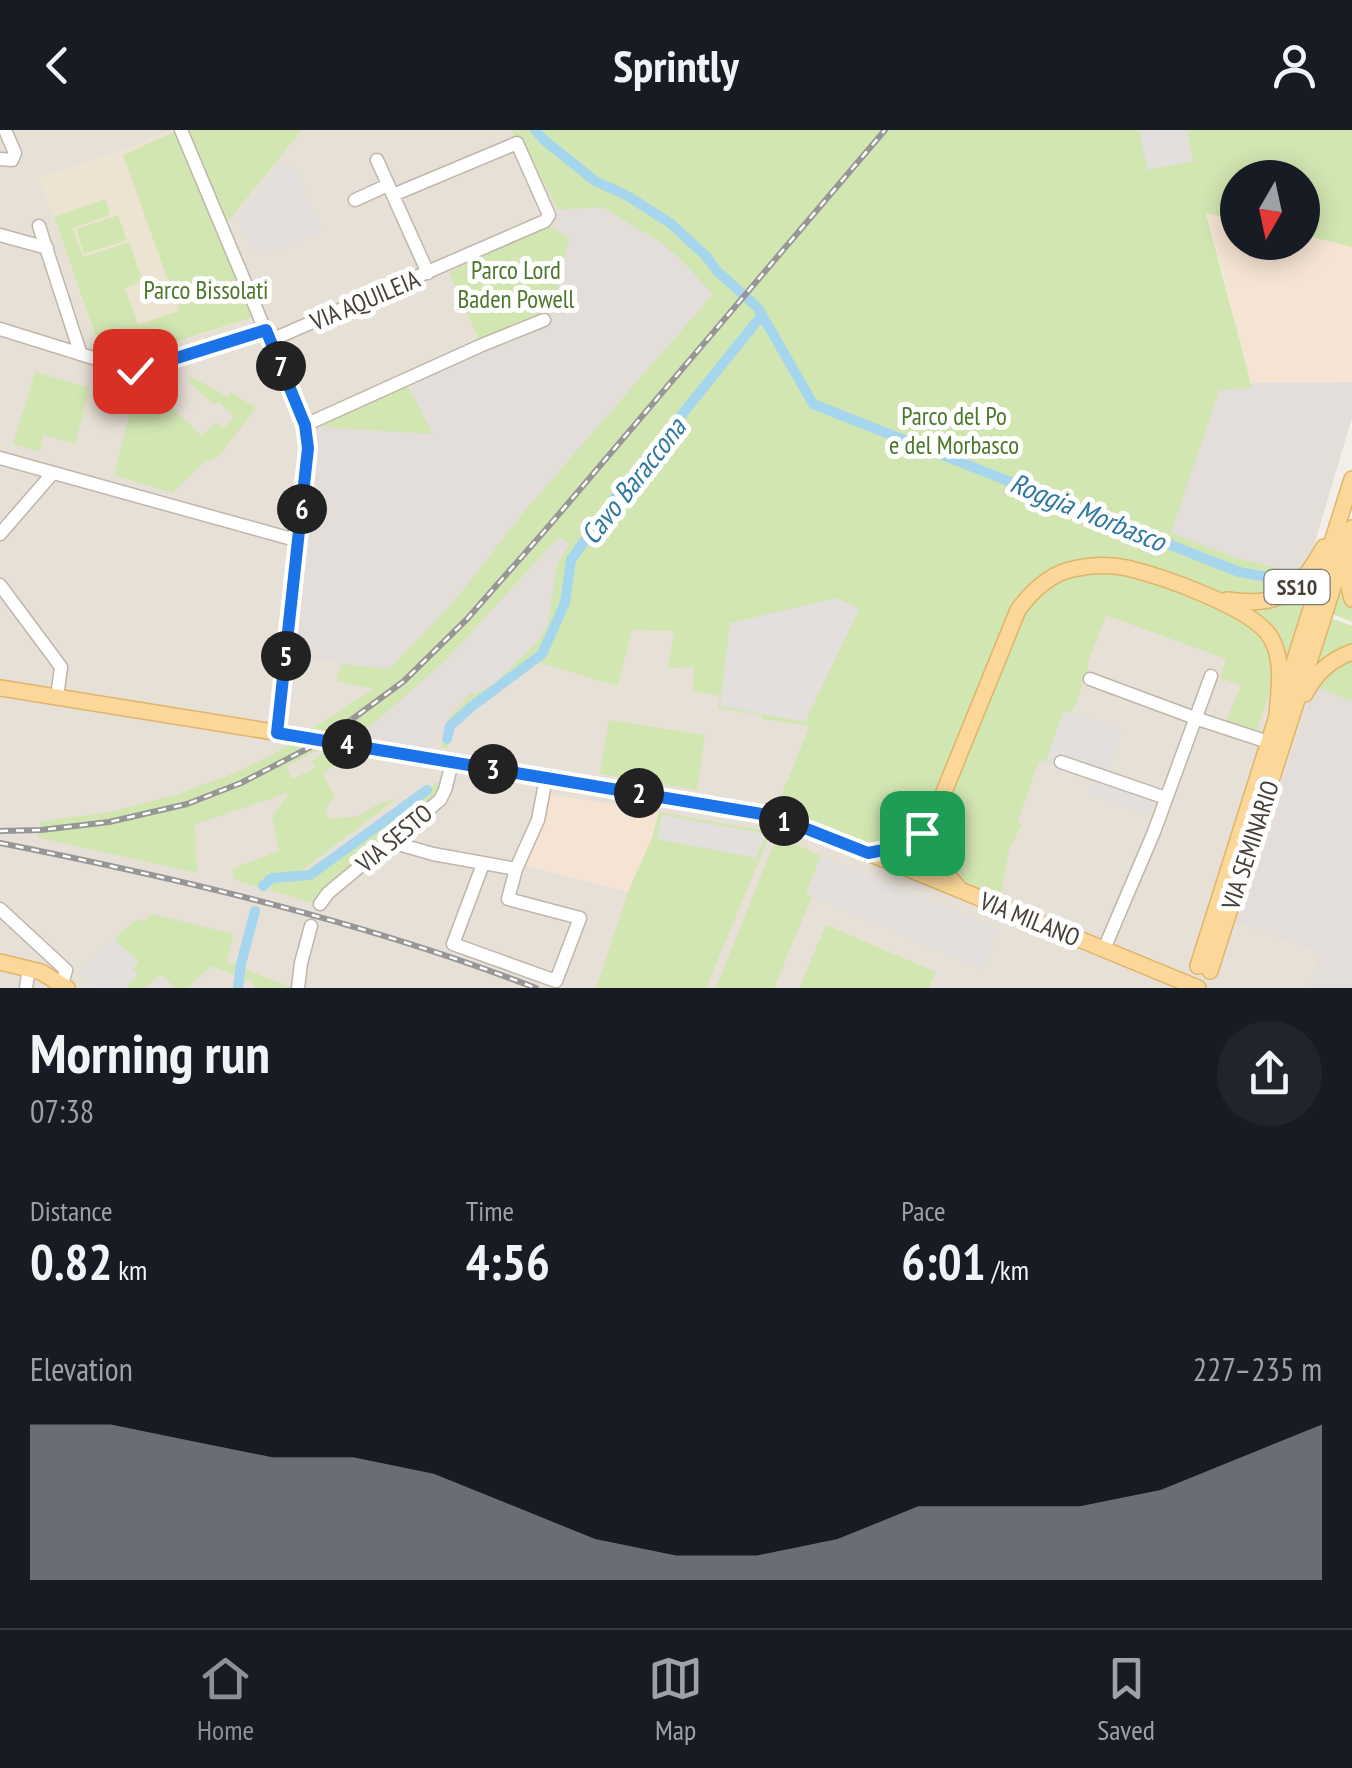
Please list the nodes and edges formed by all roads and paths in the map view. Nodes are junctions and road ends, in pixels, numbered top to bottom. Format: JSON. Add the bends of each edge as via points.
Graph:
{"nodes":[{"id":1,"x":5,"y":130,"type":"edge"},
{"id":2,"x":182,"y":130,"type":"edge"},
{"id":3,"x":377,"y":160,"type":"dead end"},
{"id":4,"x":11,"y":161,"type":"edge"},
{"id":5,"x":391,"y":190,"type":"junction"},
{"id":6,"x":354,"y":200,"type":"dead end"},
{"id":7,"x":39,"y":226,"type":"dead end"},
{"id":8,"x":0,"y":235,"type":"edge"},
{"id":9,"x":46,"y":248,"type":"junction"},
{"id":10,"x":428,"y":274,"type":"junction"},
{"id":11,"x":544,"y":320,"type":"dead end"},
{"id":12,"x":0,"y":329,"type":"edge"},
{"id":13,"x":268,"y":335,"type":"junction"},
{"id":14,"x":80,"y":352,"type":"junction"},
{"id":15,"x":305,"y":425,"type":"junction"},
{"id":16,"x":0,"y":458,"type":"edge"},
{"id":17,"x":52,"y":474,"type":"junction"},
{"id":18,"x":1352,"y":479,"type":"edge"},
{"id":19,"x":1342,"y":513,"type":"junction"},
{"id":20,"x":1352,"y":528,"type":"edge"},
{"id":21,"x":0,"y":534,"type":"edge"},
{"id":22,"x":298,"y":540,"type":"junction"},
{"id":23,"x":1352,"y":550,"type":"edge"},
{"id":24,"x":0,"y":585,"type":"edge"},
{"id":25,"x":1213,"y":598,"type":"junction"},
{"id":26,"x":1352,"y":599,"type":"edge"},
{"id":27,"x":1352,"y":652,"type":"edge"},
{"id":28,"x":1211,"y":676,"type":"dead end"},
{"id":29,"x":1090,"y":678,"type":"dead end"},
{"id":30,"x":0,"y":688,"type":"edge"},
{"id":31,"x":58,"y":697,"type":"junction"},
{"id":32,"x":1284,"y":717,"type":"junction"},
{"id":33,"x":1195,"y":718,"type":"junction"},
{"id":34,"x":277,"y":733,"type":"junction"},
{"id":35,"x":1262,"y":740,"type":"dead end"},
{"id":36,"x":452,"y":762,"type":"junction"},
{"id":37,"x":1061,"y":762,"type":"dead end"},
{"id":38,"x":546,"y":778,"type":"junction"},
{"id":39,"x":1166,"y":798,"type":"junction"},
{"id":40,"x":927,"y":836,"type":"junction"},
{"id":41,"x":391,"y":842,"type":"junction"},
{"id":42,"x":868,"y":853,"type":"junction"},
{"id":43,"x":483,"y":864,"type":"junction"},
{"id":44,"x":516,"y":869,"type":"junction"},
{"id":45,"x":914,"y":871,"type":"junction"},
{"id":46,"x":962,"y":891,"type":"junction"},
{"id":47,"x":320,"y":904,"type":"dead end"},
{"id":48,"x":0,"y":909,"type":"edge"},
{"id":49,"x":311,"y":926,"type":"dead end"},
{"id":50,"x":1104,"y":949,"type":"junction"},
{"id":51,"x":0,"y":962,"type":"edge"},
{"id":52,"x":29,"y":968,"type":"junction"},
{"id":53,"x":1204,"y":968,"type":"dead end"},
{"id":54,"x":64,"y":986,"type":"edge"},
{"id":55,"x":26,"y":988,"type":"edge"},
{"id":56,"x":298,"y":988,"type":"edge"},
{"id":57,"x":1198,"y":988,"type":"edge"}],
"edges":[{"from":1,"to":4,"type":"street"},
{"from":2,"to":13,"type":"street"},
{"from":3,"to":5,"type":"street"},
{"from":5,"to":6,"type":"street"},
{"from":5,"to":10,"type":"street"},
{"from":5,"to":10,"type":"street","name":"VIA AQUILEIA","via":[[517,143],[549,215]]},
{"from":7,"to":9,"type":"street"},
{"from":8,"to":9,"type":"street"},
{"from":9,"to":14,"type":"street"},
{"from":10,"to":13,"type":"street","name":"VIA AQUILEIA"},
{"from":11,"to":15,"type":"street"},
{"from":12,"to":14,"type":"street","name":"VIA AQUILEIA"},
{"from":13,"to":14,"type":"street","name":"VIA AQUILEIA","via":[[135,371]]},
{"from":13,"to":15,"type":"street"},
{"from":15,"to":22,"type":"street"},
{"from":16,"to":17,"type":"street"},
{"from":17,"to":21,"type":"street"},
{"from":17,"to":22,"type":"street"},
{"from":18,"to":19,"type":"main road"},
{"from":19,"to":25,"type":"main road","number":"SS10","via":[[1296,587],[1257,602]]},
{"from":19,"to":32,"type":"main road"},
{"from":20,"to":32,"type":"main road"},
{"from":22,"to":34,"type":"street"},
{"from":23,"to":26,"type":"main road"},
{"from":24,"to":31,"type":"street","via":[[60,667]]},
{"from":25,"to":32,"type":"main road","via":[[1250,617],[1272,640]]},
{"from":25,"to":40,"type":"main road","via":[[1111,566],[1072,569],[1044,582],[1018,610]]},
{"from":27,"to":32,"type":"main road","via":[[1326,665]]},
{"from":28,"to":33,"type":"street"},
{"from":29,"to":33,"type":"street"},
{"from":30,"to":31,"type":"main road","name":"VIA MILANO"},
{"from":31,"to":34,"type":"main road","name":"VIA MILANO"},
{"from":32,"to":53,"type":"main road","name":"VIA SEMINARIO"},
{"from":33,"to":35,"type":"street"},
{"from":33,"to":39,"type":"street"},
{"from":34,"to":36,"type":"main road","name":"VIA MILANO"},
{"from":36,"to":38,"type":"main road","name":"VIA MILANO"},
{"from":36,"to":41,"type":"street","name":"VIA SESTO","via":[[440,800]]},
{"from":37,"to":39,"type":"street"},
{"from":38,"to":42,"type":"main road","name":"VIA MILANO","via":[[774,816]]},
{"from":38,"to":44,"type":"street","via":[[538,820]]},
{"from":39,"to":50,"type":"street"},
{"from":40,"to":42,"type":"main road"},
{"from":40,"to":45,"type":"main road","via":[[912,854]]},
{"from":40,"to":46,"type":"main road"},
{"from":41,"to":43,"type":"street"},
{"from":41,"to":47,"type":"street","name":"VIA SESTO"},
{"from":42,"to":45,"type":"main road","name":"VIA MILANO"},
{"from":43,"to":44,"type":"street"},
{"from":43,"to":44,"type":"street","via":[[453,944],[556,980],[580,918],[508,898]]},
{"from":45,"to":46,"type":"main road","name":"VIA MILANO"},
{"from":46,"to":50,"type":"main road","name":"VIA MILANO"},
{"from":48,"to":54,"type":"street","via":[[66,970]]},
{"from":49,"to":56,"type":"street"},
{"from":50,"to":57,"type":"main road","name":"VIA MILANO"},
{"from":51,"to":52,"type":"main road"},
{"from":52,"to":54,"type":"main road"},
{"from":52,"to":55,"type":"street"}]}
